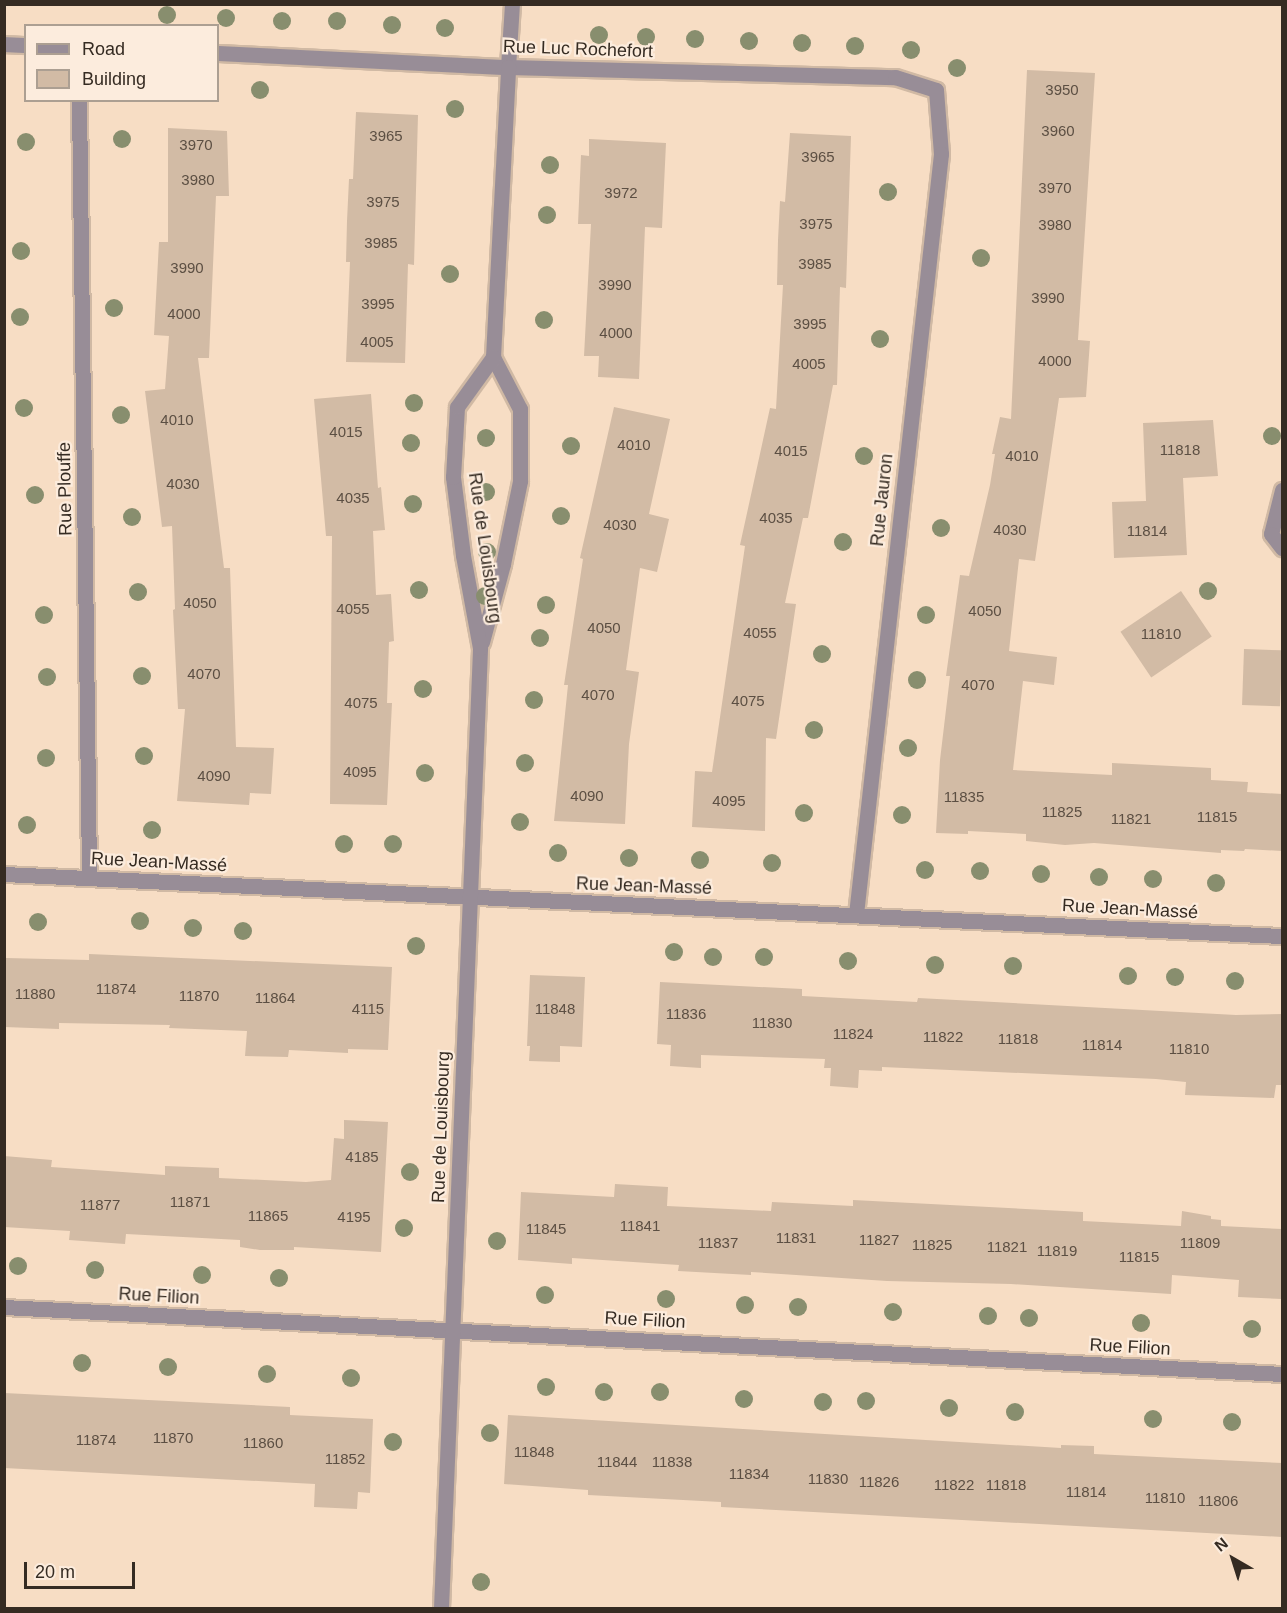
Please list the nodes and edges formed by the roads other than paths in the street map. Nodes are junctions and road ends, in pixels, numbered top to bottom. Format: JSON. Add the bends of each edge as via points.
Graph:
{"nodes":[{"id":1,"x":512,"y":4,"type":"edge"},
{"id":2,"x":4,"y":44,"type":"edge"},
{"id":3,"x":24,"y":45,"type":"edge"},
{"id":4,"x":219,"y":53,"type":"edge"},
{"id":5,"x":508,"y":67,"type":"junction"},
{"id":6,"x":936,"y":90,"type":"joint"},
{"id":7,"x":80,"y":102,"type":"edge"},
{"id":8,"x":494,"y":357,"type":"junction"},
{"id":9,"x":1282,"y":490,"type":"edge"},
{"id":10,"x":1282,"y":548,"type":"edge"},
{"id":11,"x":480,"y":648,"type":"junction"},
{"id":12,"x":4,"y":874,"type":"edge"},
{"id":13,"x":89,"y":878,"type":"junction"},
{"id":14,"x":470,"y":898,"type":"junction"},
{"id":15,"x":856,"y":914,"type":"junction"},
{"id":16,"x":1282,"y":936,"type":"edge"},
{"id":17,"x":4,"y":1307,"type":"edge"},
{"id":18,"x":452,"y":1330,"type":"junction"},
{"id":19,"x":1282,"y":1374,"type":"edge"},
{"id":20,"x":441,"y":1608,"type":"edge"}],
"edges":[{"from":1,"to":5,"type":"street","name":"Rue de Louisbourg"},
{"from":2,"to":3,"type":"street"},
{"from":4,"to":5,"type":"street","name":"Rue Luc Rochefort"},
{"from":5,"to":6,"type":"street","name":"Rue Luc Rochefort","via":[[895,77]]},
{"from":5,"to":8,"type":"street","name":"Rue de Louisbourg"},
{"from":6,"to":15,"type":"street","name":"Rue Jauron","via":[[940,154]]},
{"from":7,"to":13,"type":"street","name":"Rue Plouffe"},
{"from":8,"to":11,"type":"street","name":"Rue de Louisbourg","via":[[520,409],[520,481]]},
{"from":8,"to":11,"type":"street","name":"Rue de Louisbourg","via":[[457,406],[453,477]]},
{"from":9,"to":10,"type":"street","via":[[1271,534]]},
{"from":11,"to":14,"type":"street","name":"Rue de Louisbourg"},
{"from":12,"to":13,"type":"street","name":"Rue Jean-Massé"},
{"from":13,"to":14,"type":"street","name":"Rue Jean-Massé"},
{"from":14,"to":15,"type":"street","name":"Rue Jean-Massé"},
{"from":14,"to":18,"type":"street","name":"Rue de Louisbourg"},
{"from":15,"to":16,"type":"street","name":"Rue Jean-Massé"},
{"from":17,"to":18,"type":"street","name":"Rue Filion"},
{"from":18,"to":19,"type":"street","name":"Rue Filion"},
{"from":18,"to":20,"type":"street","name":"Rue de Louisbourg"}]}
